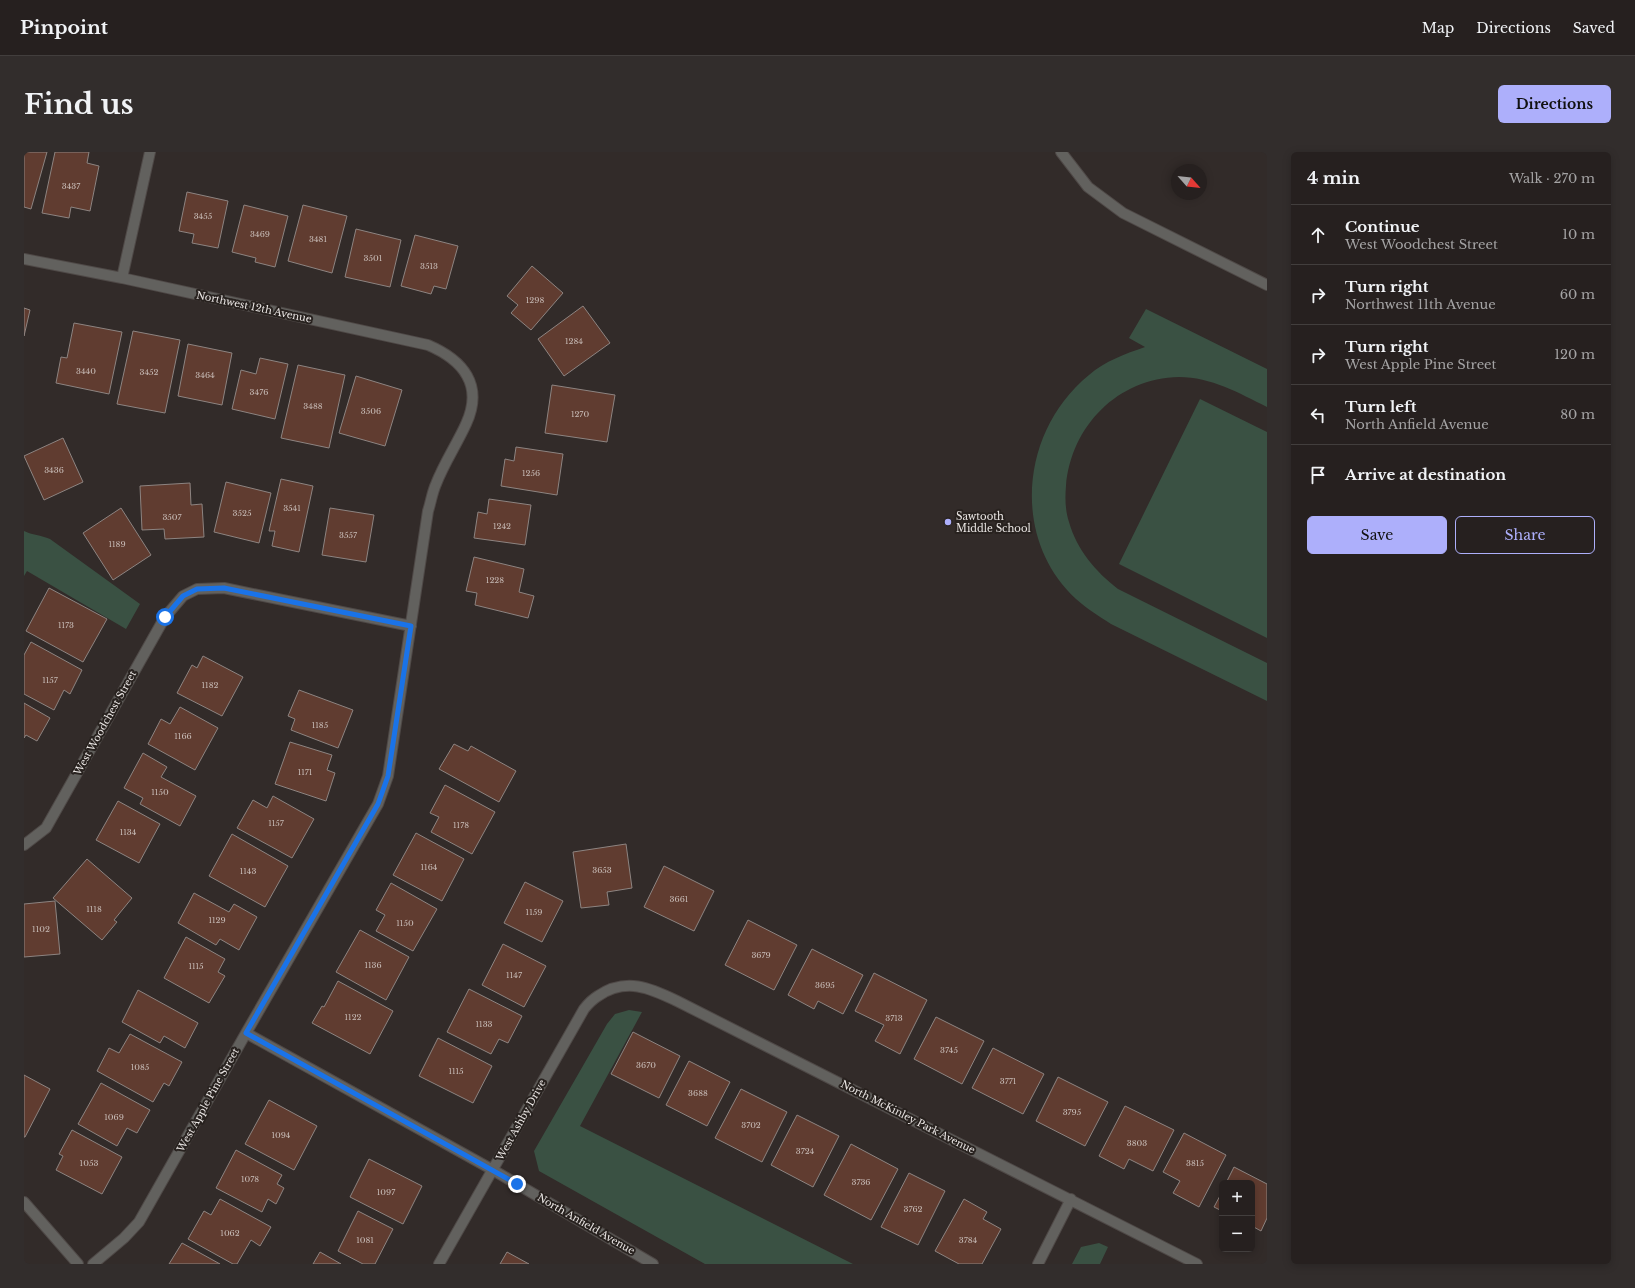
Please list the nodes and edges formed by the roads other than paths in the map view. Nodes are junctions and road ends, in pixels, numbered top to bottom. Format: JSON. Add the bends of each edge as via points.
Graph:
{"nodes":[{"id":1,"x":150,"y":152,"type":"edge"},
{"id":2,"x":1061,"y":152,"type":"edge"},
{"id":3,"x":24,"y":260,"type":"edge"},
{"id":4,"x":122,"y":278,"type":"junction"},
{"id":5,"x":1267,"y":285,"type":"edge"},
{"id":6,"x":470,"y":380,"type":"joint"},
{"id":7,"x":411,"y":626,"type":"junction"},
{"id":8,"x":24,"y":845,"type":"edge"},
{"id":9,"x":615,"y":988,"type":"joint"},
{"id":10,"x":246,"y":1033,"type":"junction"},
{"id":11,"x":493,"y":1170,"type":"junction"},
{"id":12,"x":1071,"y":1199,"type":"junction"},
{"id":13,"x":24,"y":1202,"type":"edge"},
{"id":14,"x":78,"y":1264,"type":"edge"},
{"id":15,"x":93,"y":1264,"type":"edge"},
{"id":16,"x":439,"y":1264,"type":"edge"},
{"id":17,"x":653,"y":1264,"type":"edge"},
{"id":18,"x":1038,"y":1264,"type":"edge"},
{"id":19,"x":1197,"y":1264,"type":"edge"}],
"edges":[{"from":1,"to":4,"type":"street"},
{"from":2,"to":5,"type":"street","via":[[1088,187],[1123,213]]},
{"from":3,"to":4,"type":"street","name":"Northwest 12th Avenue"},
{"from":4,"to":6,"type":"street","name":"Northwest 12th Avenue","via":[[428,345],[444,351],[462,366]]},
{"from":6,"to":7,"type":"street","name":"West Apple Pine Street","via":[[472,401],[467,422],[436,484],[428,511]]},
{"from":7,"to":8,"type":"street","name":"West Woodchest Street","via":[[224,588],[197,589],[183,596],[165,617],[46,828]]},
{"from":7,"to":10,"type":"street","name":"West Apple Pine Street","via":[[388,776],[378,804]]},
{"from":9,"to":11,"type":"street","name":"West Ashby Drive","via":[[597,996],[584,1009]]},
{"from":9,"to":12,"type":"street","name":"North McKinley Park Avenue","via":[[634,985],[654,990]]},
{"from":10,"to":11,"type":"street","name":"North Anfield Avenue"},
{"from":10,"to":15,"type":"street","name":"West Apple Pine Street","via":[[139,1222]]},
{"from":11,"to":16,"type":"street","name":"West Ashby Drive"},
{"from":11,"to":17,"type":"street","name":"North Anfield Avenue"},
{"from":12,"to":18,"type":"street"},
{"from":12,"to":19,"type":"street","name":"North McKinley Park Avenue"},
{"from":13,"to":14,"type":"street"}]}
